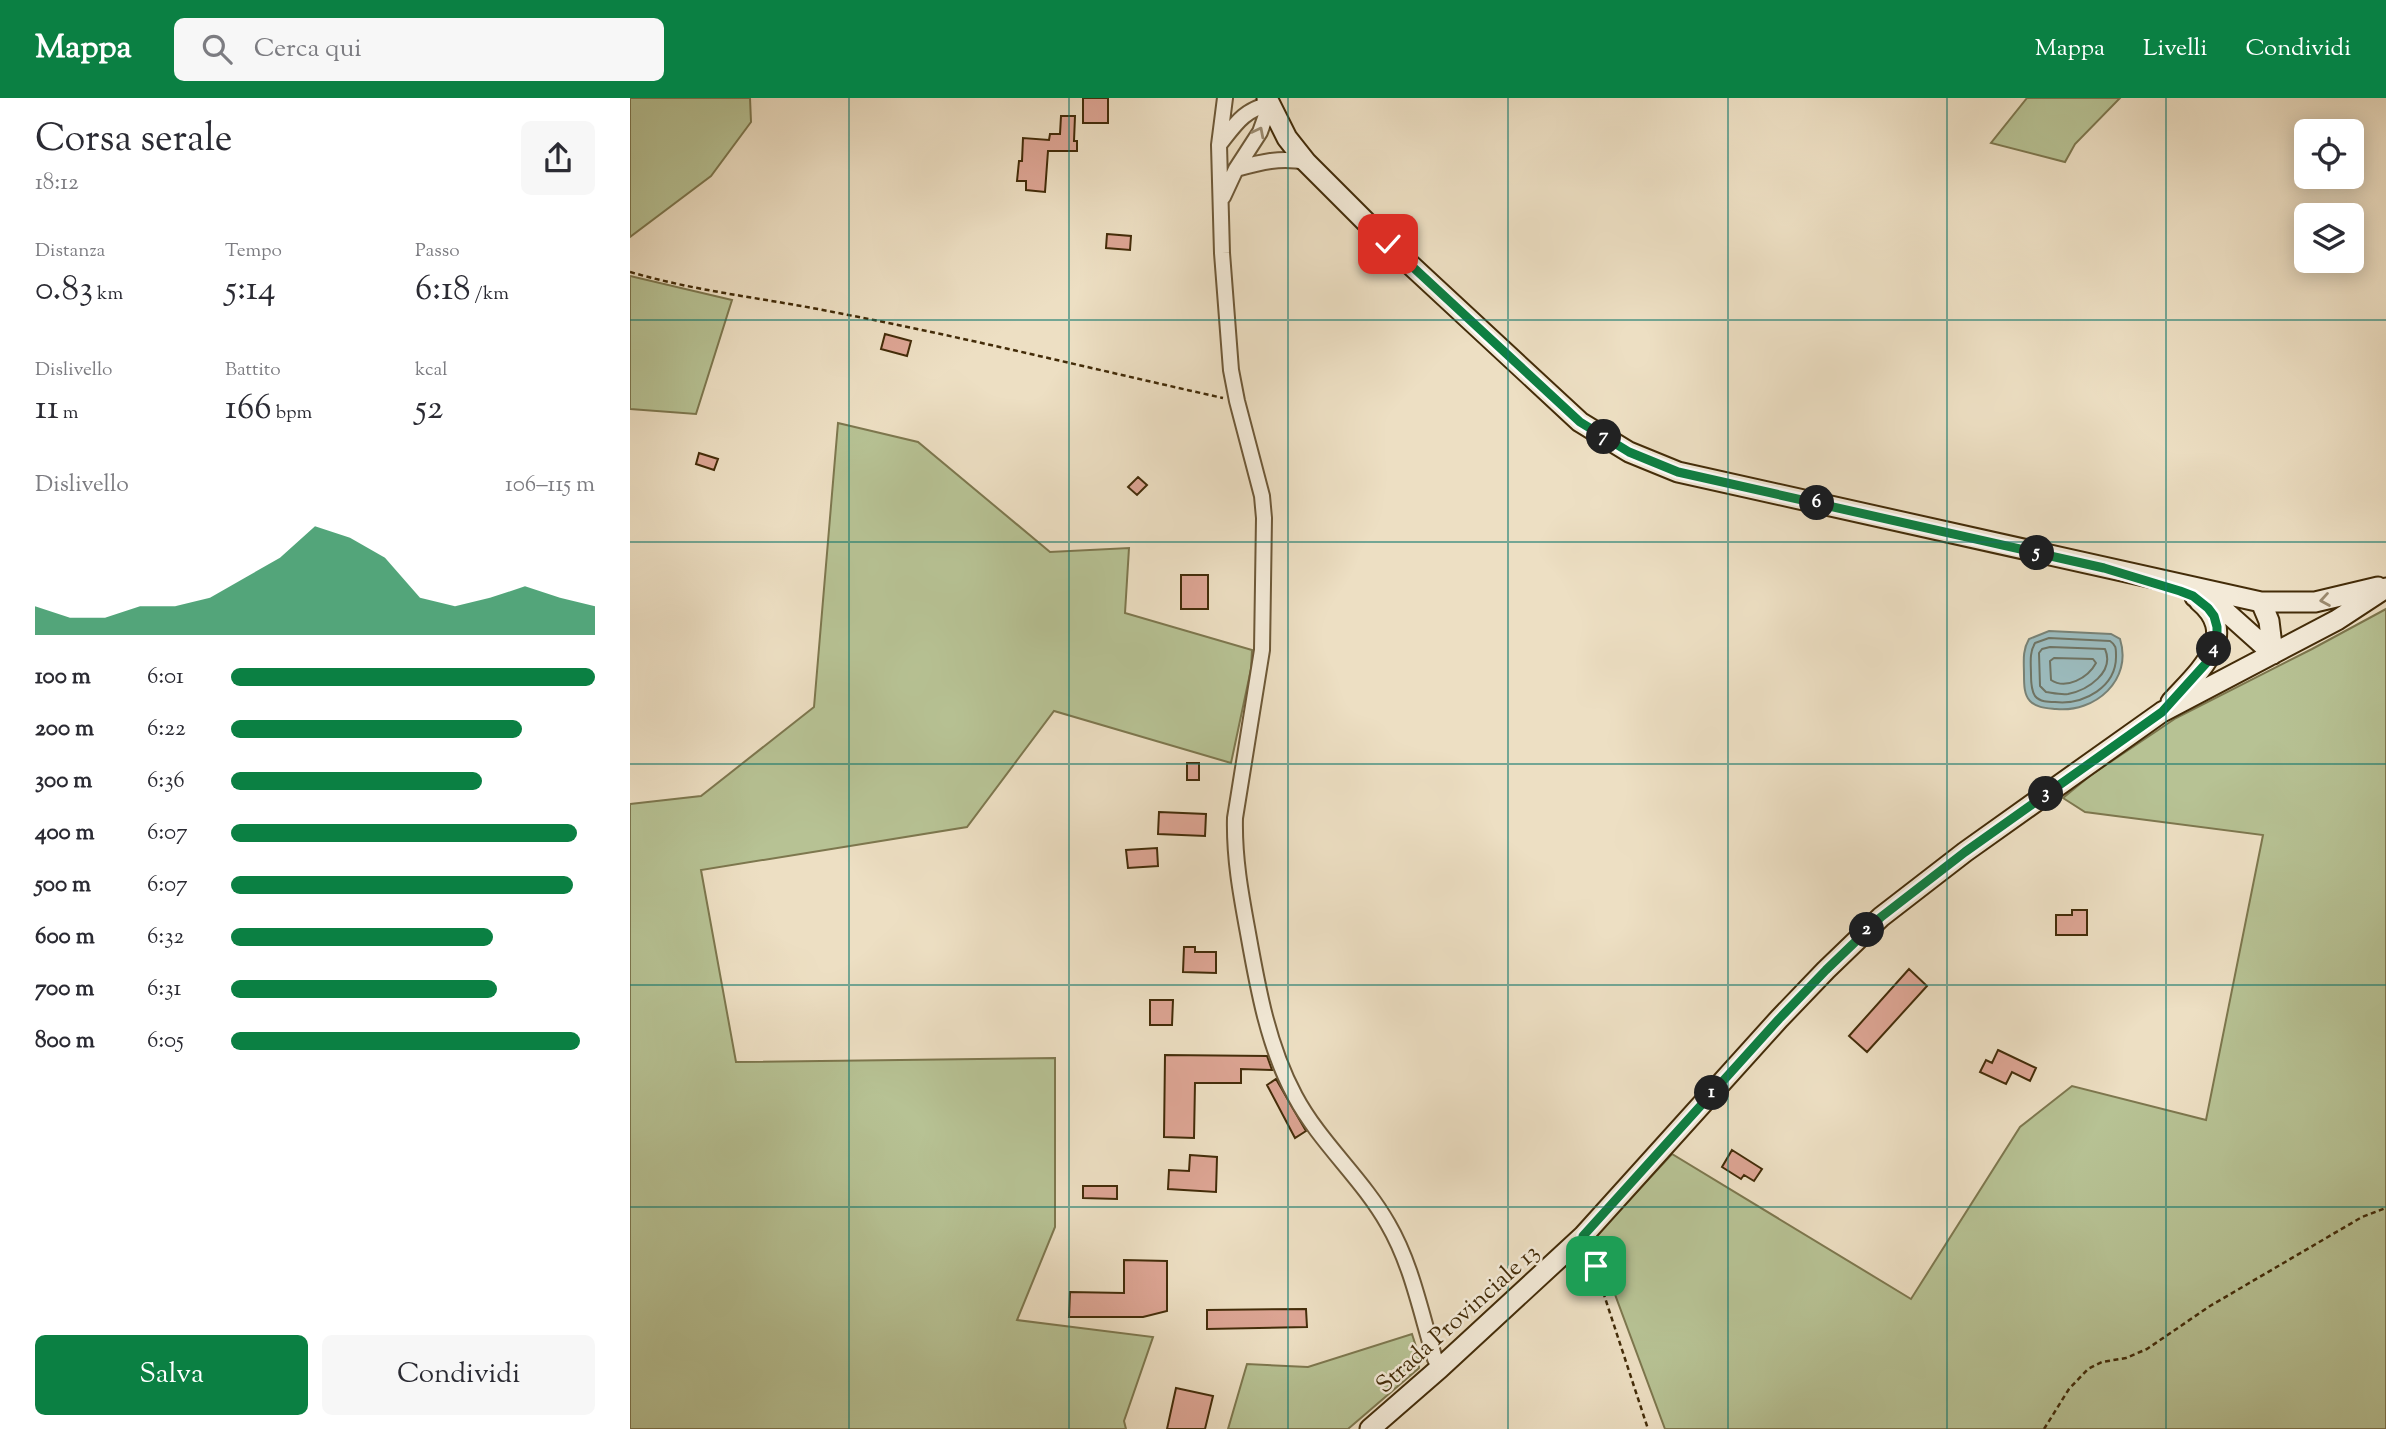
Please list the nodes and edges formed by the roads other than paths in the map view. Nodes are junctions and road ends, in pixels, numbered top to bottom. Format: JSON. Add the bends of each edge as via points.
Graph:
{"nodes":[{"id":1,"x":1225,"y":98,"type":"edge"},
{"id":2,"x":1269,"y":101,"type":"edge"},
{"id":3,"x":1219,"y":145,"type":"junction"},
{"id":4,"x":1306,"y":162,"type":"junction"},
{"id":5,"x":1236,"y":169,"type":"junction"},
{"id":6,"x":1220,"y":202,"type":"junction"},
{"id":7,"x":2104,"y":568,"type":"junction"},
{"id":8,"x":2386,"y":587,"type":"edge"},
{"id":9,"x":2193,"y":596,"type":"junction"},
{"id":10,"x":2261,"y":602,"type":"junction"},
{"id":11,"x":2273,"y":654,"type":"junction"},
{"id":12,"x":2162,"y":712,"type":"junction"},
{"id":13,"x":1440,"y":1368,"type":"junction"},
{"id":14,"x":1370,"y":1429,"type":"edge"}],
"edges":[{"from":1,"to":3,"type":"street"},
{"from":2,"to":3,"type":"street","via":[[1245,114]]},
{"from":2,"to":4,"type":"main road","via":[[1287,138]]},
{"from":5,"to":2,"type":"street","one_way":true,"via":[[1260,132]]},
{"from":3,"to":6,"type":"street"},
{"from":4,"to":5,"type":"street","via":[[1271,159]]},
{"from":4,"to":7,"type":"main road","via":[[1580,422],[1629,452],[1678,472]]},
{"from":5,"to":6,"type":"street"},
{"from":6,"to":13,"type":"street","via":[[1231,370],[1264,518],[1262,650],[1234,837],[1254,965],[1267,1023],[1295,1096],[1388,1223],[1402,1251]]},
{"from":7,"to":9,"type":"main road"},
{"from":7,"to":10,"type":"main road"},
{"from":8,"to":10,"type":"main road","one_way":true,"via":[[2315,602]]},
{"from":8,"to":11,"type":"main road","name":"Strada Provinciale 13"},
{"from":9,"to":11,"type":"main road","via":[[2225,611]]},
{"from":9,"to":12,"type":"main road","via":[[2214,616],[2214,647],[2209,660]]},
{"from":10,"to":11,"type":"main road","via":[[2269,621]]},
{"from":11,"to":12,"type":"main road","name":"Strada Provinciale 13"},
{"from":12,"to":13,"type":"main road","name":"Strada Provinciale 13","via":[[1881,917],[1798,999],[1583,1236]]},
{"from":13,"to":14,"type":"main road","name":"Strada Provinciale 13"}]}
